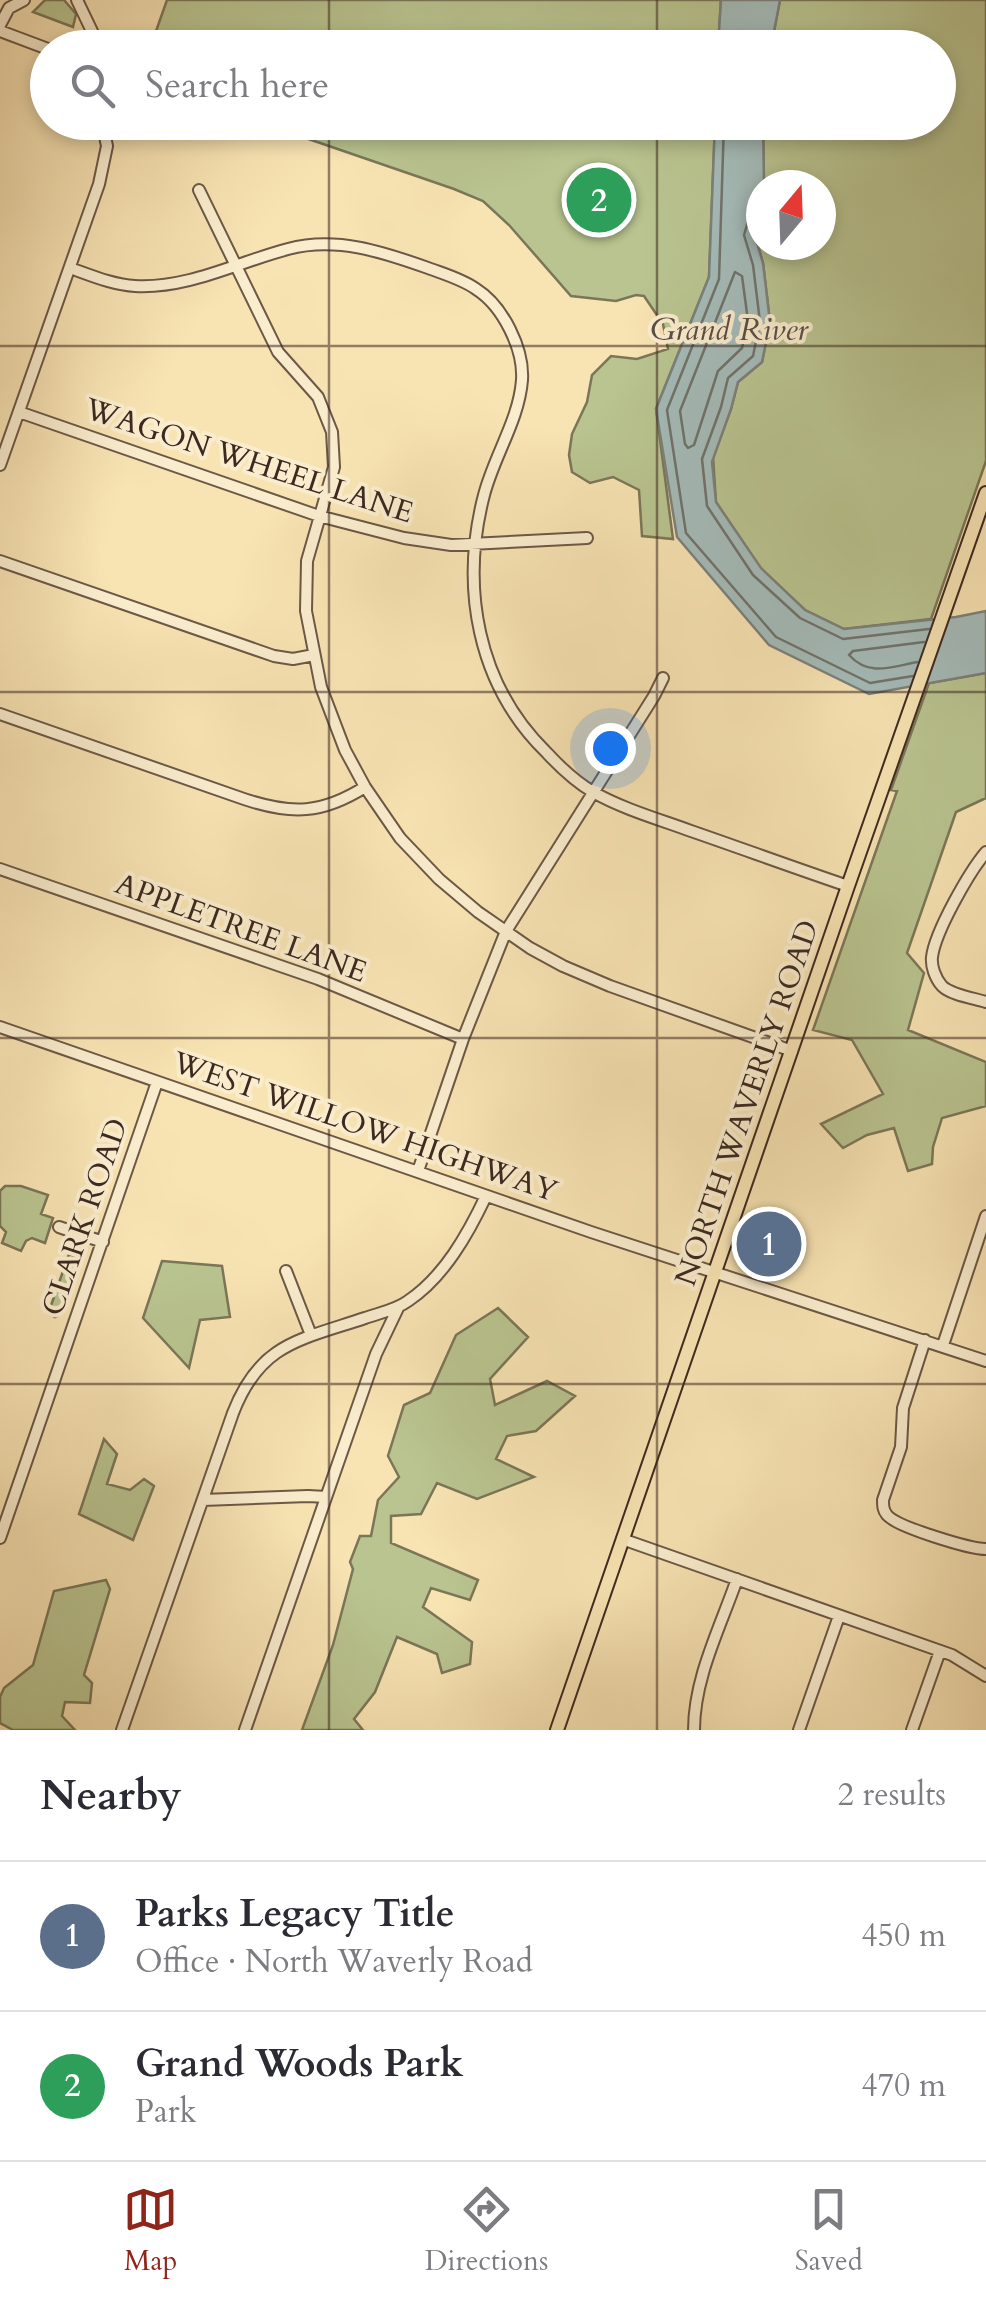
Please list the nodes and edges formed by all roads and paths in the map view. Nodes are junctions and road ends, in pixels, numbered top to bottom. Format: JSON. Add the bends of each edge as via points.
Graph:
{"nodes":[{"id":1,"x":24,"y":0,"type":"edge"},
{"id":2,"x":77,"y":0,"type":"edge"},
{"id":3,"x":0,"y":28,"type":"edge"},
{"id":4,"x":91,"y":30,"type":"edge"},
{"id":5,"x":30,"y":41,"type":"edge"},
{"id":6,"x":106,"y":140,"type":"edge"},
{"id":7,"x":199,"y":190,"type":"dead end"},
{"id":8,"x":236,"y":266,"type":"junction"},
{"id":9,"x":70,"y":268,"type":"junction"},
{"id":10,"x":18,"y":412,"type":"junction"},
{"id":11,"x":1,"y":458,"type":"edge"},
{"id":12,"x":986,"y":494,"type":"edge"},
{"id":13,"x":319,"y":516,"type":"junction"},
{"id":14,"x":587,"y":538,"type":"dead end"},
{"id":15,"x":474,"y":546,"type":"junction"},
{"id":16,"x":0,"y":562,"type":"edge"},
{"id":17,"x":314,"y":656,"type":"junction"},
{"id":18,"x":662,"y":678,"type":"dead end"},
{"id":19,"x":0,"y":714,"type":"edge"},
{"id":20,"x":365,"y":788,"type":"junction"},
{"id":21,"x":592,"y":792,"type":"junction"},
{"id":22,"x":986,"y":852,"type":"edge"},
{"id":23,"x":0,"y":869,"type":"edge"},
{"id":24,"x":848,"y":886,"type":"junction"},
{"id":25,"x":506,"y":931,"type":"junction"},
{"id":26,"x":986,"y":1002,"type":"edge"},
{"id":27,"x":0,"y":1027,"type":"edge"},
{"id":28,"x":463,"y":1039,"type":"junction"},
{"id":29,"x":792,"y":1051,"type":"junction"},
{"id":30,"x":157,"y":1082,"type":"junction"},
{"id":31,"x":418,"y":1171,"type":"junction"},
{"id":32,"x":486,"y":1196,"type":"junction"},
{"id":33,"x":986,"y":1216,"type":"edge"},
{"id":34,"x":59,"y":1227,"type":"dead end"},
{"id":35,"x":103,"y":1242,"type":"junction"},
{"id":36,"x":286,"y":1270,"type":"dead end"},
{"id":37,"x":715,"y":1271,"type":"junction"},
{"id":38,"x":398,"y":1307,"type":"junction"},
{"id":39,"x":362,"y":1319,"type":"junction"},
{"id":40,"x":311,"y":1336,"type":"junction"},
{"id":41,"x":382,"y":1338,"type":"junction"},
{"id":42,"x":925,"y":1340,"type":"junction"},
{"id":43,"x":943,"y":1346,"type":"junction"},
{"id":44,"x":986,"y":1360,"type":"edge"},
{"id":45,"x":326,"y":1497,"type":"junction"},
{"id":46,"x":203,"y":1500,"type":"junction"},
{"id":47,"x":0,"y":1538,"type":"edge"},
{"id":48,"x":622,"y":1539,"type":"junction"},
{"id":49,"x":986,"y":1549,"type":"edge"},
{"id":50,"x":737,"y":1580,"type":"junction"},
{"id":51,"x":839,"y":1616,"type":"junction"},
{"id":52,"x":940,"y":1650,"type":"junction"},
{"id":53,"x":986,"y":1676,"type":"edge"},
{"id":54,"x":122,"y":1730,"type":"edge"},
{"id":55,"x":245,"y":1730,"type":"edge"},
{"id":56,"x":556,"y":1730,"type":"edge"},
{"id":57,"x":694,"y":1730,"type":"edge"},
{"id":58,"x":800,"y":1730,"type":"edge"},
{"id":59,"x":912,"y":1730,"type":"edge"}],
"edges":[{"from":1,"to":3,"type":"street","via":[[9,8]]},
{"from":2,"to":4,"type":"street"},
{"from":3,"to":5,"type":"street"},
{"from":6,"to":9,"type":"street","via":[[105,163]]},
{"from":7,"to":8,"type":"street"},
{"from":8,"to":9,"type":"street","via":[[166,285],[134,286]]},
{"from":8,"to":13,"type":"street","via":[[278,352],[327,416],[334,467]]},
{"from":8,"to":15,"type":"street","via":[[292,248],[348,245],[453,277],[490,301],[516,345],[522,382],[484,494]]},
{"from":9,"to":10,"type":"street"},
{"from":10,"to":11,"type":"street"},
{"from":10,"to":13,"type":"street","name":"WAGON WHEEL LANE"},
{"from":12,"to":24,"type":"main road","name":"NORTH WAVERLY ROAD"},
{"from":13,"to":15,"type":"street","name":"WAGON WHEEL LANE","via":[[417,541]]},
{"from":13,"to":17,"type":"street","via":[[306,575]]},
{"from":14,"to":15,"type":"street","name":"WAGON WHEEL LANE"},
{"from":15,"to":21,"type":"street","via":[[478,626],[495,680],[536,743]]},
{"from":16,"to":17,"type":"street","via":[[274,656]]},
{"from":17,"to":20,"type":"street","via":[[334,724]]},
{"from":18,"to":21,"type":"street"},
{"from":19,"to":20,"type":"street","via":[[281,809],[331,805]]},
{"from":20,"to":25,"type":"street","via":[[438,879]]},
{"from":21,"to":24,"type":"street"},
{"from":21,"to":25,"type":"street"},
{"from":22,"to":26,"type":"street","via":[[963,884],[931,962],[944,988]]},
{"from":23,"to":28,"type":"street","name":"APPLETREE LANE","via":[[318,979]]},
{"from":24,"to":29,"type":"main road","name":"NORTH WAVERLY ROAD"},
{"from":25,"to":28,"type":"street"},
{"from":25,"to":29,"type":"street","via":[[587,977]]},
{"from":27,"to":30,"type":"street","name":"WEST WILLOW HIGHWAY"},
{"from":28,"to":31,"type":"street"},
{"from":29,"to":37,"type":"main road","name":"NORTH WAVERLY ROAD"},
{"from":30,"to":31,"type":"street","name":"WEST WILLOW HIGHWAY"},
{"from":30,"to":35,"type":"street","name":"CLARK ROAD"},
{"from":31,"to":32,"type":"street","name":"WEST WILLOW HIGHWAY"},
{"from":32,"to":37,"type":"street","name":"WEST WILLOW HIGHWAY"},
{"from":32,"to":38,"type":"street","via":[[452,1258]]},
{"from":33,"to":43,"type":"street"},
{"from":34,"to":35,"type":"street"},
{"from":35,"to":47,"type":"street","name":"CLARK ROAD"},
{"from":36,"to":40,"type":"street"},
{"from":37,"to":42,"type":"street","name":"WEST WILLOW HIGHWAY"},
{"from":37,"to":48,"type":"main road","name":"NORTH WAVERLY ROAD"},
{"from":38,"to":39,"type":"street"},
{"from":38,"to":41,"type":"street"},
{"from":39,"to":40,"type":"street"},
{"from":39,"to":41,"type":"street"},
{"from":40,"to":46,"type":"street","via":[[275,1353],[250,1377]]},
{"from":41,"to":45,"type":"street"},
{"from":42,"to":43,"type":"street","name":"WEST WILLOW HIGHWAY"},
{"from":42,"to":49,"type":"street","via":[[882,1500],[886,1514]]},
{"from":43,"to":44,"type":"street","name":"WEST WILLOW HIGHWAY"},
{"from":45,"to":46,"type":"street"},
{"from":45,"to":55,"type":"street"},
{"from":46,"to":54,"type":"street"},
{"from":48,"to":50,"type":"street"},
{"from":48,"to":56,"type":"main road","name":"NORTH WAVERLY ROAD"},
{"from":50,"to":51,"type":"street"},
{"from":50,"to":57,"type":"street","via":[[698,1690]]},
{"from":51,"to":52,"type":"street"},
{"from":51,"to":58,"type":"street"},
{"from":52,"to":53,"type":"street"},
{"from":52,"to":59,"type":"street"}]}
